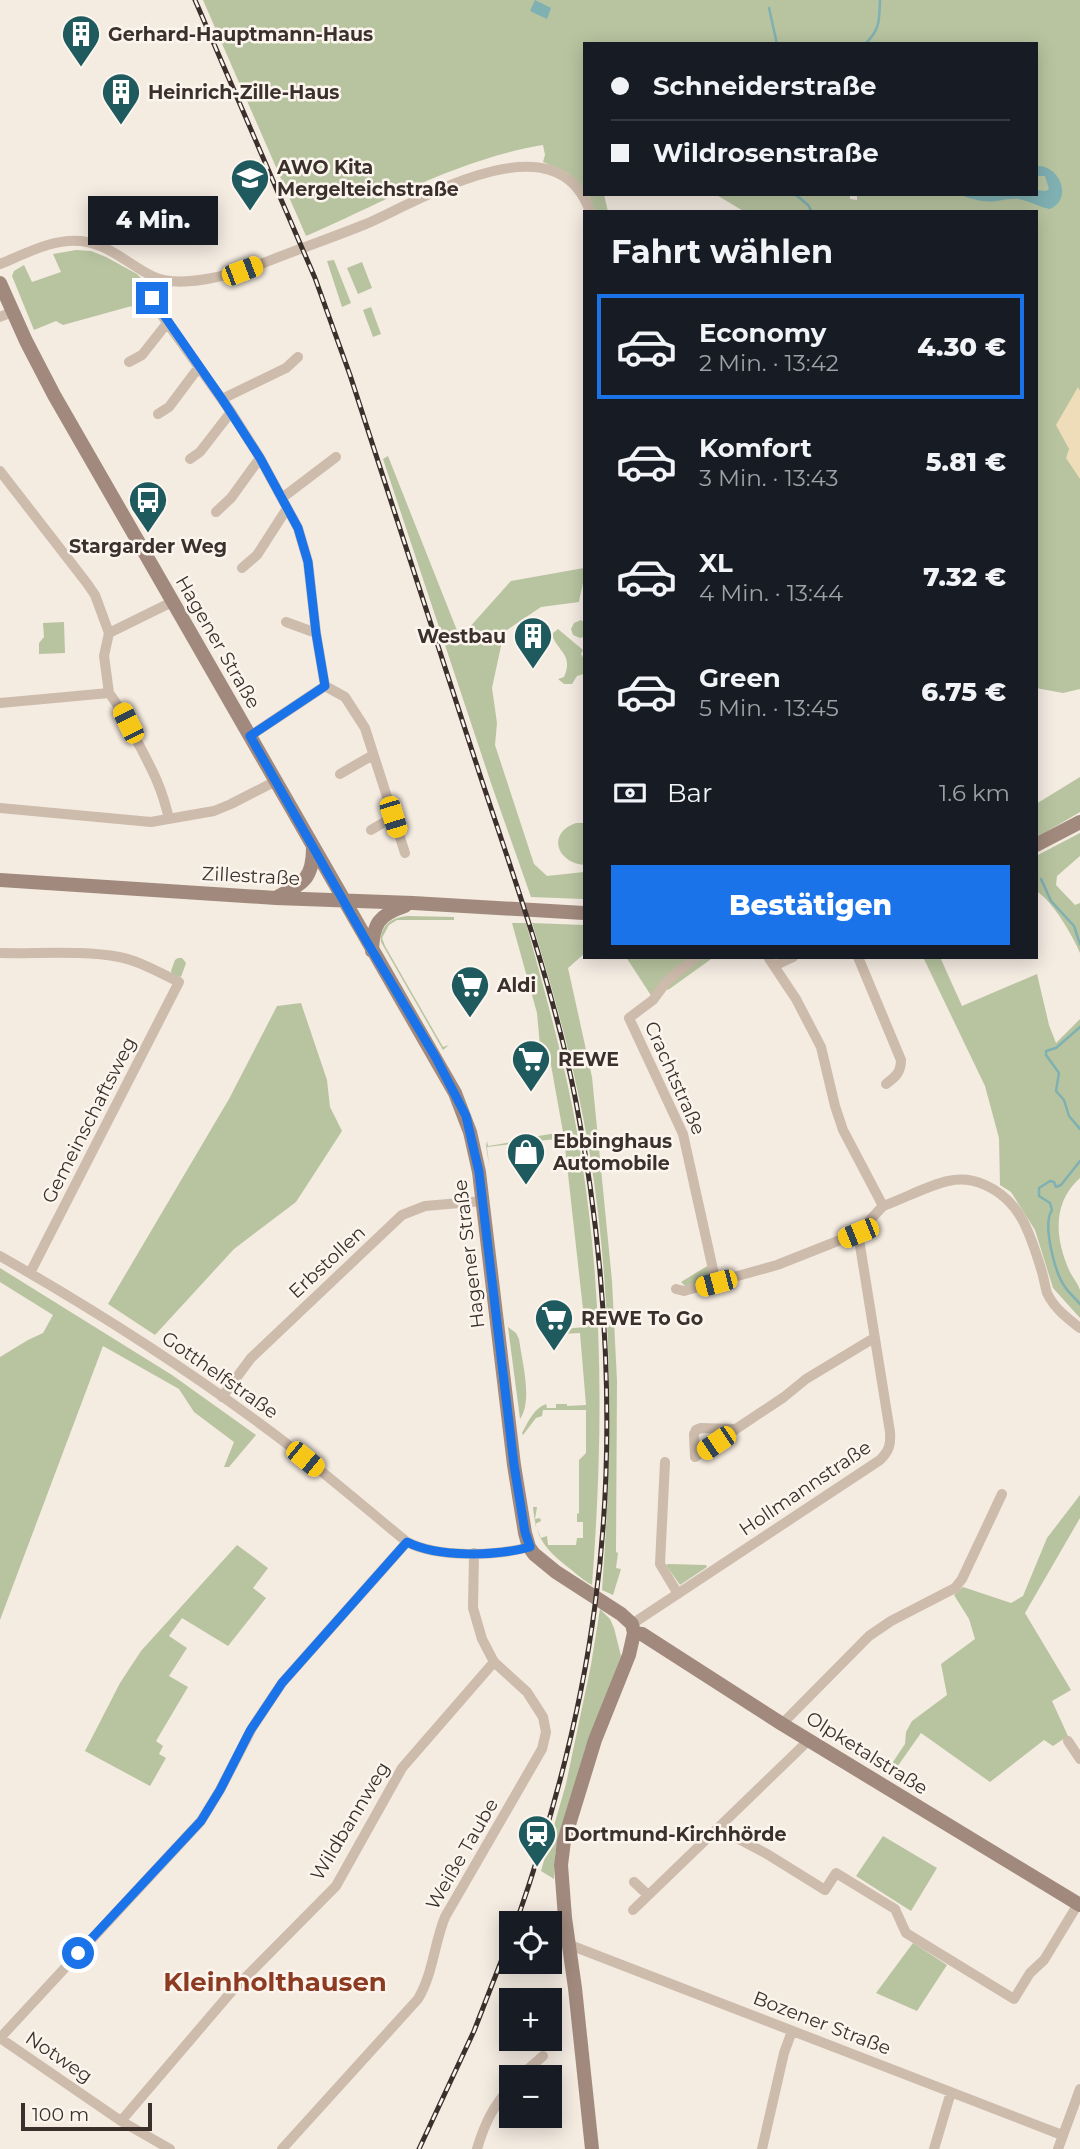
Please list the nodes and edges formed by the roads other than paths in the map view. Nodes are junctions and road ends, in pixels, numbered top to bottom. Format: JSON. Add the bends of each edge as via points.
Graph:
{"nodes":[{"id":1,"x":589,"y":210,"type":"edge"},
{"id":2,"x":0,"y":264,"type":"edge"},
{"id":3,"x":152,"y":276,"type":"junction"},
{"id":4,"x":0,"y":283,"type":"edge"},
{"id":5,"x":6,"y":315,"type":"edge"},
{"id":6,"x":168,"y":323,"type":"junction"},
{"id":7,"x":298,"y":356,"type":"dead end"},
{"id":8,"x":129,"y":362,"type":"dead end"},
{"id":9,"x":199,"y":367,"type":"junction"},
{"id":10,"x":222,"y":399,"type":"junction"},
{"id":11,"x":230,"y":412,"type":"junction"},
{"id":12,"x":158,"y":414,"type":"dead end"},
{"id":13,"x":337,"y":457,"type":"dead end"},
{"id":14,"x":260,"y":458,"type":"junction"},
{"id":15,"x":190,"y":459,"type":"dead end"},
{"id":16,"x":0,"y":471,"type":"edge"},
{"id":17,"x":282,"y":498,"type":"junction"},
{"id":18,"x":286,"y":510,"type":"junction"},
{"id":19,"x":216,"y":512,"type":"dead end"},
{"id":20,"x":242,"y":568,"type":"dead end"},
{"id":21,"x":172,"y":601,"type":"junction"},
{"id":22,"x":286,"y":622,"type":"dead end"},
{"id":23,"x":109,"y":633,"type":"junction"},
{"id":24,"x":316,"y":633,"type":"junction"},
{"id":25,"x":325,"y":686,"type":"junction"},
{"id":26,"x":109,"y":694,"type":"junction"},
{"id":27,"x":0,"y":703,"type":"edge"},
{"id":28,"x":250,"y":736,"type":"junction"},
{"id":29,"x":373,"y":755,"type":"junction"},
{"id":30,"x":340,"y":774,"type":"dead end"},
{"id":31,"x":276,"y":781,"type":"junction"},
{"id":32,"x":0,"y":808,"type":"edge"},
{"id":33,"x":393,"y":817,"type":"junction"},
{"id":34,"x":169,"y":819,"type":"junction"},
{"id":35,"x":1080,"y":822,"type":"edge"},
{"id":36,"x":370,"y":830,"type":"dead end"},
{"id":37,"x":1038,"y":844,"type":"edge"},
{"id":38,"x":313,"y":848,"type":"junction"},
{"id":39,"x":405,"y":853,"type":"dead end"},
{"id":40,"x":0,"y":880,"type":"edge"},
{"id":41,"x":276,"y":898,"type":"junction"},
{"id":42,"x":344,"y":900,"type":"junction"},
{"id":43,"x":413,"y":903,"type":"junction"},
{"id":44,"x":583,"y":913,"type":"edge"},
{"id":45,"x":372,"y":951,"type":"junction"},
{"id":46,"x":0,"y":953,"type":"edge"},
{"id":47,"x":694,"y":959,"type":"edge"},
{"id":48,"x":859,"y":959,"type":"edge"},
{"id":49,"x":771,"y":962,"type":"edge"},
{"id":50,"x":886,"y":1084,"type":"dead end"},
{"id":51,"x":483,"y":1201,"type":"junction"},
{"id":52,"x":883,"y":1206,"type":"junction"},
{"id":53,"x":858,"y":1233,"type":"junction"},
{"id":54,"x":0,"y":1256,"type":"edge"},
{"id":55,"x":30,"y":1273,"type":"junction"},
{"id":56,"x":716,"y":1283,"type":"junction"},
{"id":57,"x":676,"y":1289,"type":"dead end"},
{"id":58,"x":1080,"y":1328,"type":"edge"},
{"id":59,"x":874,"y":1338,"type":"junction"},
{"id":60,"x":222,"y":1397,"type":"junction"},
{"id":61,"x":736,"y":1429,"type":"dead end"},
{"id":62,"x":664,"y":1462,"type":"dead end"},
{"id":63,"x":1002,"y":1494,"type":"dead end"},
{"id":64,"x":407,"y":1542,"type":"junction"},
{"id":65,"x":530,"y":1547,"type":"junction"},
{"id":66,"x":474,"y":1553,"type":"junction"},
{"id":67,"x":678,"y":1594,"type":"junction"},
{"id":68,"x":633,"y":1629,"type":"junction"},
{"id":69,"x":494,"y":1662,"type":"junction"},
{"id":70,"x":782,"y":1724,"type":"junction"},
{"id":71,"x":809,"y":1740,"type":"junction"},
{"id":72,"x":1068,"y":1741,"type":"dead end"},
{"id":73,"x":1080,"y":1759,"type":"edge"},
{"id":74,"x":718,"y":1828,"type":"junction"},
{"id":75,"x":634,"y":1882,"type":"dead end"},
{"id":76,"x":648,"y":1895,"type":"junction"},
{"id":77,"x":1079,"y":1905,"type":"edge"},
{"id":78,"x":633,"y":1910,"type":"dead end"},
{"id":79,"x":569,"y":1945,"type":"junction"},
{"id":80,"x":792,"y":2031,"type":"junction"},
{"id":81,"x":0,"y":2038,"type":"edge"},
{"id":82,"x":543,"y":2056,"type":"dead end"},
{"id":83,"x":533,"y":2065,"type":"edge"},
{"id":84,"x":951,"y":2092,"type":"junction"},
{"id":85,"x":1079,"y":2092,"type":"edge"},
{"id":86,"x":499,"y":2100,"type":"edge"},
{"id":87,"x":121,"y":2120,"type":"junction"},
{"id":88,"x":1062,"y":2135,"type":"junction"},
{"id":89,"x":170,"y":2149,"type":"edge"},
{"id":90,"x":282,"y":2149,"type":"edge"},
{"id":91,"x":477,"y":2149,"type":"edge"},
{"id":92,"x":592,"y":2149,"type":"edge"},
{"id":93,"x":762,"y":2149,"type":"edge"},
{"id":94,"x":933,"y":2149,"type":"edge"},
{"id":95,"x":1058,"y":2149,"type":"edge"}],
"edges":[{"from":1,"to":3,"type":"street","via":[[579,190],[561,174],[540,167],[510,167],[242,271],[181,282]]},
{"from":2,"to":3,"type":"street","via":[[55,243],[82,241],[120,256]]},
{"from":3,"to":6,"type":"street","via":[[152,298]]},
{"from":4,"to":5,"type":"main road","name":"Hagener Straße"},
{"from":5,"to":21,"type":"main road","name":"Hagener Straße"},
{"from":6,"to":8,"type":"street","via":[[142,355]]},
{"from":6,"to":9,"type":"street"},
{"from":7,"to":10,"type":"street","via":[[286,368]]},
{"from":9,"to":10,"type":"street"},
{"from":9,"to":12,"type":"street","via":[[169,407]]},
{"from":10,"to":11,"type":"street"},
{"from":11,"to":14,"type":"street"},
{"from":11,"to":15,"type":"street"},
{"from":13,"to":17,"type":"street"},
{"from":14,"to":17,"type":"street"},
{"from":14,"to":19,"type":"street"},
{"from":16,"to":23,"type":"street","via":[[95,595]]},
{"from":17,"to":18,"type":"street"},
{"from":18,"to":20,"type":"street","via":[[257,555]]},
{"from":18,"to":24,"type":"street","via":[[298,528],[308,562]]},
{"from":21,"to":23,"type":"street"},
{"from":21,"to":28,"type":"main road","name":"Hagener Straße"},
{"from":22,"to":24,"type":"street"},
{"from":23,"to":26,"type":"street","via":[[104,656]]},
{"from":24,"to":25,"type":"street"},
{"from":25,"to":28,"type":"street"},
{"from":25,"to":29,"type":"street","via":[[345,697],[354,709]]},
{"from":26,"to":27,"type":"street"},
{"from":26,"to":34,"type":"street","via":[[156,776]]},
{"from":28,"to":31,"type":"main road","name":"Hagener Straße"},
{"from":29,"to":30,"type":"street"},
{"from":29,"to":33,"type":"street"},
{"from":31,"to":34,"type":"street","via":[[214,811]]},
{"from":31,"to":38,"type":"main road","name":"Hagener Straße"},
{"from":32,"to":34,"type":"street","via":[[130,821]]},
{"from":33,"to":36,"type":"street"},
{"from":33,"to":39,"type":"street"},
{"from":35,"to":37,"type":"main road"},
{"from":38,"to":41,"type":"main road","via":[[303,882]]},
{"from":38,"to":42,"type":"main road","name":"Hagener Straße"},
{"from":40,"to":41,"type":"main road","name":"Zillestraße"},
{"from":41,"to":42,"type":"main road","name":"Zillestraße"},
{"from":42,"to":43,"type":"main road","name":"Zillestraße"},
{"from":42,"to":45,"type":"main road","name":"Hagener Straße"},
{"from":43,"to":44,"type":"main road","name":"Zillestraße"},
{"from":43,"to":45,"type":"main road","via":[[382,917],[374,928]]},
{"from":45,"to":51,"type":"main road","name":"Hagener Straße","via":[[461,1105],[475,1150]]},
{"from":46,"to":55,"type":"street","name":"Gemeinschaftsweg","via":[[121,957],[179,982]]},
{"from":47,"to":56,"type":"street","name":"Crachtstraße","via":[[629,1018],[683,1134]]},
{"from":48,"to":50,"type":"street","via":[[901,1060],[901,1069]]},
{"from":49,"to":52,"type":"street","via":[[821,1047],[842,1130]]},
{"from":51,"to":60,"type":"street","name":"Erbstollen","via":[[425,1206],[402,1215],[251,1359]]},
{"from":51,"to":65,"type":"main road","name":"Hagener Straße","via":[[514,1465]]},
{"from":52,"to":53,"type":"street"},
{"from":52,"to":58,"type":"street","via":[[965,1179],[1001,1193],[1023,1220],[1048,1294],[1061,1314]]},
{"from":53,"to":56,"type":"street"},
{"from":53,"to":59,"type":"street","name":"Hollmannstraße"},
{"from":54,"to":55,"type":"street","name":"Gotthelfstraße"},
{"from":55,"to":60,"type":"street","name":"Gotthelfstraße"},
{"from":56,"to":57,"type":"street"},
{"from":59,"to":61,"type":"street","via":[[806,1378]]},
{"from":59,"to":67,"type":"street","name":"Hollmannstraße","via":[[890,1433],[888,1452]]},
{"from":60,"to":64,"type":"street","name":"Gotthelfstraße"},
{"from":62,"to":67,"type":"street","via":[[660,1564]]},
{"from":63,"to":70,"type":"street","via":[[955,1588],[869,1636]]},
{"from":64,"to":66,"type":"street","name":"Gotthelfstraße","via":[[431,1550]]},
{"from":64,"to":81,"type":"street","via":[[282,1683],[201,1821]]},
{"from":65,"to":66,"type":"street","name":"Gotthelfstraße"},
{"from":65,"to":68,"type":"main road","via":[[556,1572],[607,1603]]},
{"from":66,"to":69,"type":"street","name":"Weiße Taube","via":[[473,1608]]},
{"from":67,"to":68,"type":"street","name":"Hollmannstraße"},
{"from":68,"to":70,"type":"main road","name":"Olpketalstraße"},
{"from":68,"to":79,"type":"main road","via":[[629,1656],[595,1740],[562,1853]]},
{"from":69,"to":87,"type":"street","name":"Wildbannweg","via":[[402,1768],[336,1886],[232,1991]]},
{"from":69,"to":90,"type":"street","name":"Weiße Taube","via":[[544,1717],[542,1749],[445,1917],[418,1999]]},
{"from":70,"to":71,"type":"main road","name":"Olpketalstraße"},
{"from":71,"to":74,"type":"street"},
{"from":71,"to":77,"type":"main road","name":"Olpketalstraße"},
{"from":72,"to":73,"type":"street"},
{"from":74,"to":76,"type":"street"},
{"from":74,"to":77,"type":"street","via":[[825,1890],[836,1873],[894,1909],[906,1933],[1014,1999]]},
{"from":75,"to":76,"type":"street"},
{"from":76,"to":78,"type":"street"},
{"from":79,"to":80,"type":"street","name":"Bozener Straße"},
{"from":79,"to":92,"type":"main road"},
{"from":80,"to":84,"type":"street","name":"Bozener Straße"},
{"from":80,"to":93,"type":"street"},
{"from":81,"to":87,"type":"street","name":"Notweg"},
{"from":82,"to":83,"type":"street"},
{"from":84,"to":88,"type":"street","name":"Bozener Straße"},
{"from":84,"to":94,"type":"street"},
{"from":85,"to":88,"type":"street"},
{"from":86,"to":91,"type":"street"},
{"from":87,"to":89,"type":"street","name":"Notweg"},
{"from":88,"to":95,"type":"street"}]}
